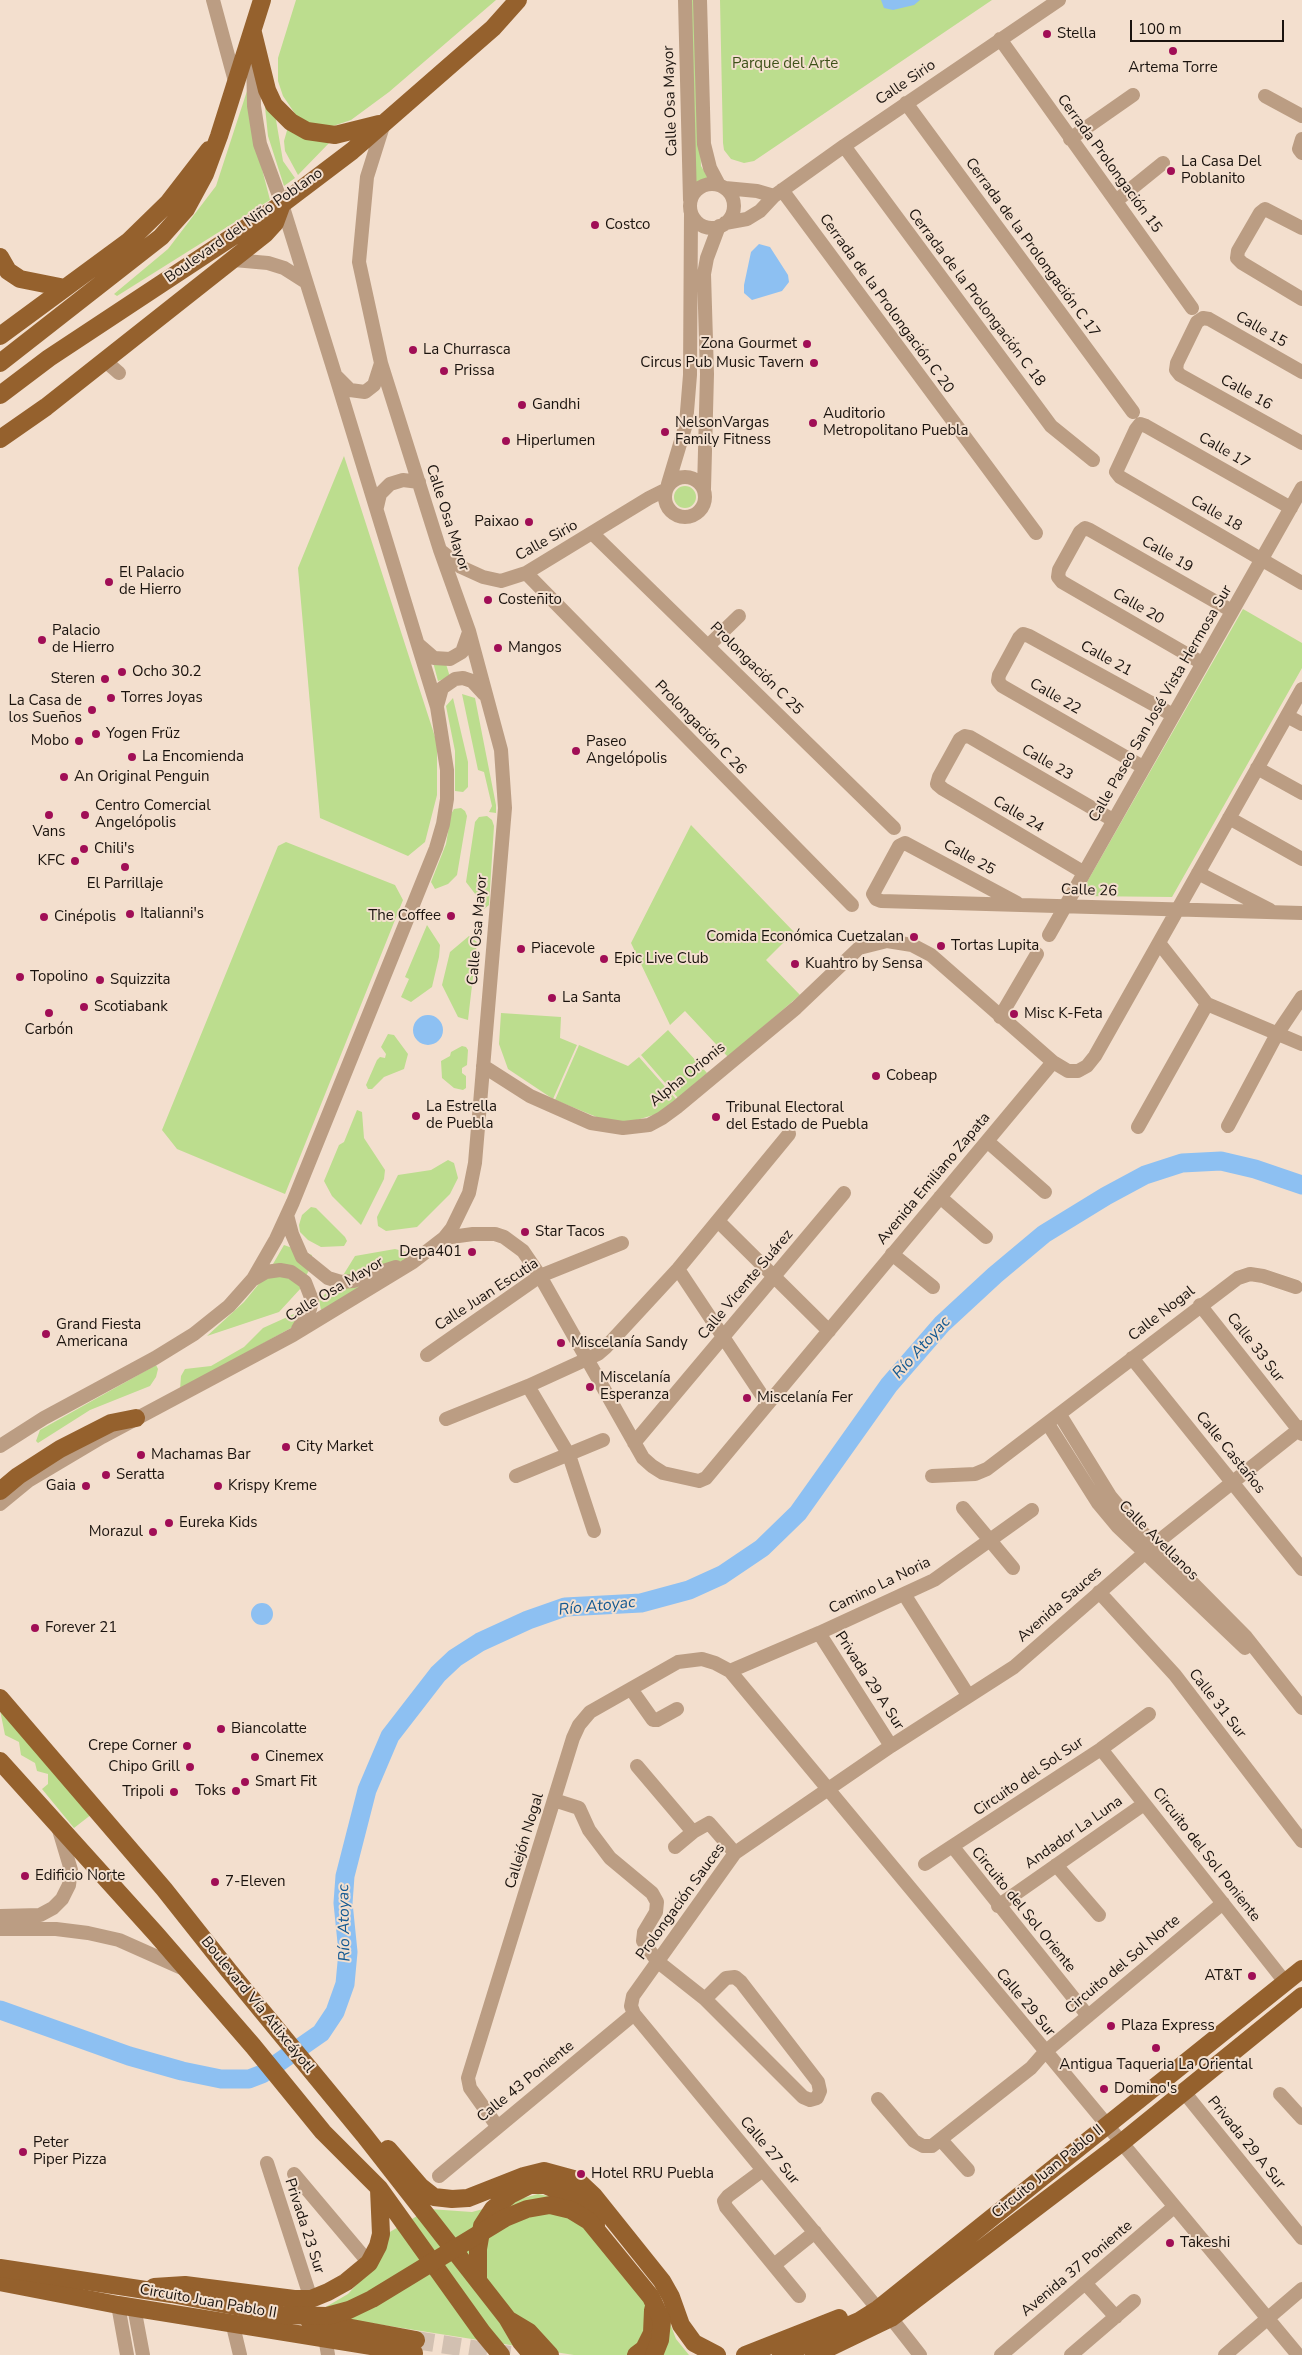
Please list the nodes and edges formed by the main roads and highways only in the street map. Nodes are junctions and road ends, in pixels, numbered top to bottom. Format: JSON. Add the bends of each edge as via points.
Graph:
{"nodes":[{"id":1,"x":262,"y":0,"type":"edge"},
{"id":2,"x":518,"y":0,"type":"edge"},
{"id":3,"x":253,"y":33,"type":"junction"},
{"id":4,"x":384,"y":123,"type":"junction"},
{"id":5,"x":219,"y":136,"type":"junction"},
{"id":6,"x":282,"y":204,"type":"junction"},
{"id":7,"x":0,"y":256,"type":"edge"},
{"id":8,"x":65,"y":288,"type":"junction"},
{"id":9,"x":0,"y":336,"type":"edge"},
{"id":10,"x":0,"y":363,"type":"edge"},
{"id":11,"x":0,"y":395,"type":"edge"},
{"id":12,"x":0,"y":439,"type":"edge"},
{"id":13,"x":136,"y":1418,"type":"road end"},
{"id":14,"x":0,"y":1491,"type":"edge"},
{"id":15,"x":0,"y":1698,"type":"edge"},
{"id":16,"x":0,"y":1761,"type":"edge"},
{"id":17,"x":1302,"y":1968,"type":"edge"},
{"id":18,"x":1302,"y":1996,"type":"edge"},
{"id":19,"x":364,"y":2134,"type":"junction"},
{"id":20,"x":379,"y":2188,"type":"junction"},
{"id":21,"x":0,"y":2261,"type":"edge"},
{"id":22,"x":0,"y":2268,"type":"edge"},
{"id":23,"x":56,"y":2273,"type":"junction"},
{"id":24,"x":478,"y":2281,"type":"junction"},
{"id":25,"x":0,"y":2282,"type":"edge"},
{"id":26,"x":132,"y":2288,"type":"junction"},
{"id":27,"x":52,"y":2292,"type":"junction"},
{"id":28,"x":126,"y":2306,"type":"junction"},
{"id":29,"x":884,"y":2314,"type":"junction"},
{"id":30,"x":482,"y":2332,"type":"junction"},
{"id":31,"x":527,"y":2343,"type":"edge"},
{"id":32,"x":327,"y":2349,"type":"edge"},
{"id":33,"x":393,"y":2355,"type":"edge"},
{"id":34,"x":492,"y":2355,"type":"edge"},
{"id":35,"x":501,"y":2355,"type":"edge"},
{"id":36,"x":550,"y":2355,"type":"edge"},
{"id":37,"x":636,"y":2355,"type":"edge"},
{"id":38,"x":654,"y":2355,"type":"edge"},
{"id":39,"x":717,"y":2355,"type":"edge"},
{"id":40,"x":745,"y":2355,"type":"edge"},
{"id":41,"x":782,"y":2355,"type":"edge"},
{"id":42,"x":814,"y":2355,"type":"edge"},
{"id":43,"x":839,"y":2355,"type":"edge"}],
"edges":[{"from":1,"to":3,"type":"main road"},
{"from":2,"to":4,"type":"main road","name":"Boulevard del Niño Poblano","via":[[493,28]]},
{"from":3,"to":4,"type":"main road","via":[[267,90],[274,105],[291,122],[308,131],[335,135]]},
{"from":3,"to":5,"type":"main road"},
{"from":4,"to":6,"type":"main road","name":"Boulevard del Niño Poblano"},
{"from":5,"to":8,"type":"main road","via":[[161,210],[129,241]]},
{"from":5,"to":10,"type":"main road","via":[[205,174],[186,209],[161,237]]},
{"from":6,"to":11,"type":"main road","name":"Boulevard del Niño Poblano","via":[[49,358]]},
{"from":6,"to":12,"type":"main road","via":[[275,222],[265,234],[234,260],[46,407]]},
{"from":7,"to":8,"type":"main road","via":[[8,271],[20,279]]},
{"from":8,"to":9,"type":"main road"},
{"from":13,"to":14,"type":"main road","via":[[111,1423],[60,1449]]},
{"from":15,"to":19,"type":"main road","name":"Boulevard Vía Atlixcáyotl","via":[[164,1889]]},
{"from":16,"to":20,"type":"main road","name":"Boulevard Vía Atlixcáyotl","via":[[253,2046],[323,2132]]},
{"from":17,"to":29,"type":"main road","name":"Circuito Juan Pablo II","via":[[1106,2126]]},
{"from":18,"to":29,"type":"main road","name":"Circuito Juan Pablo II","via":[[1121,2143]]},
{"from":19,"to":24,"type":"main road","name":"Boulevard Vía Atlixcáyotl"},
{"from":19,"to":39,"type":"main road","via":[[378,2139],[434,2197],[468,2198],[544,2171],[577,2180],[594,2196],[662,2281],[681,2325],[694,2342]]},
{"from":20,"to":26,"type":"main road","via":[[381,2234],[369,2263],[346,2282],[311,2299],[185,2285]]},
{"from":20,"to":30,"type":"main road","name":"Boulevard Vía Atlixcáyotl"},
{"from":21,"to":23,"type":"main road","name":"Circuito Juan Pablo II"},
{"from":22,"to":38,"type":"main road","bridge":true,"via":[[172,2294],[282,2316],[327,2316],[372,2299],[505,2218],[527,2209],[550,2205],[571,2210],[589,2221],[651,2297],[662,2321]]},
{"from":23,"to":26,"type":"main road","name":"Circuito Juan Pablo II"},
{"from":23,"to":27,"type":"main road","via":[[63,2280],[63,2288]]},
{"from":24,"to":31,"type":"main road","name":"Boulevard Vía Atlixcáyotl"},
{"from":24,"to":37,"type":"main road","via":[[482,2226],[493,2209],[530,2185],[545,2185],[559,2190],[579,2204],[646,2288],[655,2314],[652,2333]]},
{"from":25,"to":27,"type":"main road","name":"Circuito Juan Pablo II"},
{"from":26,"to":28,"type":"main road","name":"Circuito Juan Pablo II","via":[[415,2346]]},
{"from":27,"to":28,"type":"main road","name":"Circuito Juan Pablo II"},
{"from":28,"to":32,"type":"main road","via":[[173,2320]]},
{"from":29,"to":40,"type":"main road","via":[[858,2311]]},
{"from":29,"to":41,"type":"main road","name":"Circuito Juan Pablo II","via":[[859,2321]]},
{"from":29,"to":42,"type":"main road","name":"Circuito Juan Pablo II"},
{"from":29,"to":43,"type":"main road","via":[[878,2336]]},
{"from":30,"to":34,"type":"main road"},
{"from":30,"to":35,"type":"main road"},
{"from":31,"to":36,"type":"main road","name":"Boulevard Vía Atlixcáyotl"},
{"from":32,"to":33,"type":"main road"}]}
